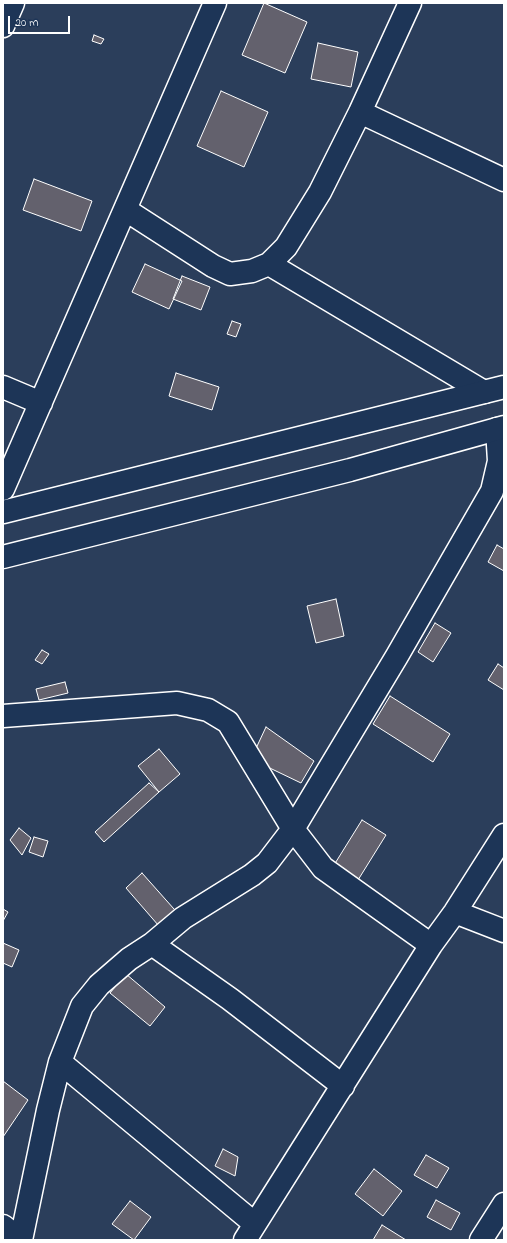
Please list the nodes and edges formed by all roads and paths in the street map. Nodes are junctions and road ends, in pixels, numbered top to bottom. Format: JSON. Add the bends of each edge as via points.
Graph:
{"nodes":[{"id":1,"x":13,"y":3,"type":"edge"},
{"id":2,"x":215,"y":3,"type":"edge"},
{"id":3,"x":410,"y":3,"type":"edge"},
{"id":4,"x":3,"y":26,"type":"edge"},
{"id":5,"x":360,"y":112,"type":"junction"},
{"id":6,"x":504,"y":180,"type":"edge"},
{"id":7,"x":126,"y":210,"type":"junction"},
{"id":8,"x":269,"y":264,"type":"junction"},
{"id":9,"x":3,"y":386,"type":"edge"},
{"id":10,"x":494,"y":390,"type":"edge"},
{"id":11,"x":41,"y":403,"type":"junction"},
{"id":12,"x":501,"y":428,"type":"edge"},
{"id":13,"x":3,"y":489,"type":"edge"},
{"id":14,"x":3,"y":512,"type":"edge"},
{"id":15,"x":3,"y":557,"type":"edge"},
{"id":16,"x":3,"y":716,"type":"edge"},
{"id":17,"x":294,"y":829,"type":"junction"},
{"id":18,"x":504,"y":835,"type":"edge"},
{"id":19,"x":455,"y":912,"type":"junction"},
{"id":20,"x":504,"y":931,"type":"edge"},
{"id":21,"x":152,"y":944,"type":"junction"},
{"id":22,"x":431,"y":945,"type":"junction"},
{"id":23,"x":60,"y":1062,"type":"junction"},
{"id":24,"x":343,"y":1086,"type":"junction"},
{"id":25,"x":504,"y":1204,"type":"edge"},
{"id":26,"x":3,"y":1226,"type":"edge"},
{"id":27,"x":250,"y":1232,"type":"edge"},
{"id":28,"x":481,"y":1240,"type":"edge"}],
"edges":[{"from":1,"to":4,"type":"street"},
{"from":2,"to":7,"type":"street"},
{"from":3,"to":5,"type":"street"},
{"from":5,"to":6,"type":"street"},
{"from":5,"to":8,"type":"street","via":[[320,192],[286,247]]},
{"from":7,"to":8,"type":"street","via":[[213,266],[230,274],[252,271]]},
{"from":7,"to":11,"type":"street"},
{"from":8,"to":10,"type":"street"},
{"from":9,"to":11,"type":"street"},
{"from":10,"to":14,"type":"street"},
{"from":11,"to":13,"type":"street"},
{"from":12,"to":15,"type":"street","via":[[342,472]]},
{"from":12,"to":17,"type":"street","via":[[499,461],[492,491]]},
{"from":16,"to":17,"type":"street","via":[[177,703],[208,710],[228,722]]},
{"from":17,"to":21,"type":"street","via":[[267,863],[183,918]]},
{"from":17,"to":22,"type":"street","via":[[324,868]]},
{"from":18,"to":19,"type":"street"},
{"from":19,"to":20,"type":"street"},
{"from":19,"to":22,"type":"street"},
{"from":21,"to":23,"type":"street","via":[[129,959],[99,985],[82,1006]]},
{"from":21,"to":24,"type":"street","via":[[230,999]]},
{"from":22,"to":24,"type":"street"},
{"from":23,"to":26,"type":"street","via":[[21,1240]]},
{"from":23,"to":27,"type":"street"},
{"from":24,"to":27,"type":"street"},
{"from":25,"to":28,"type":"street"}]}
